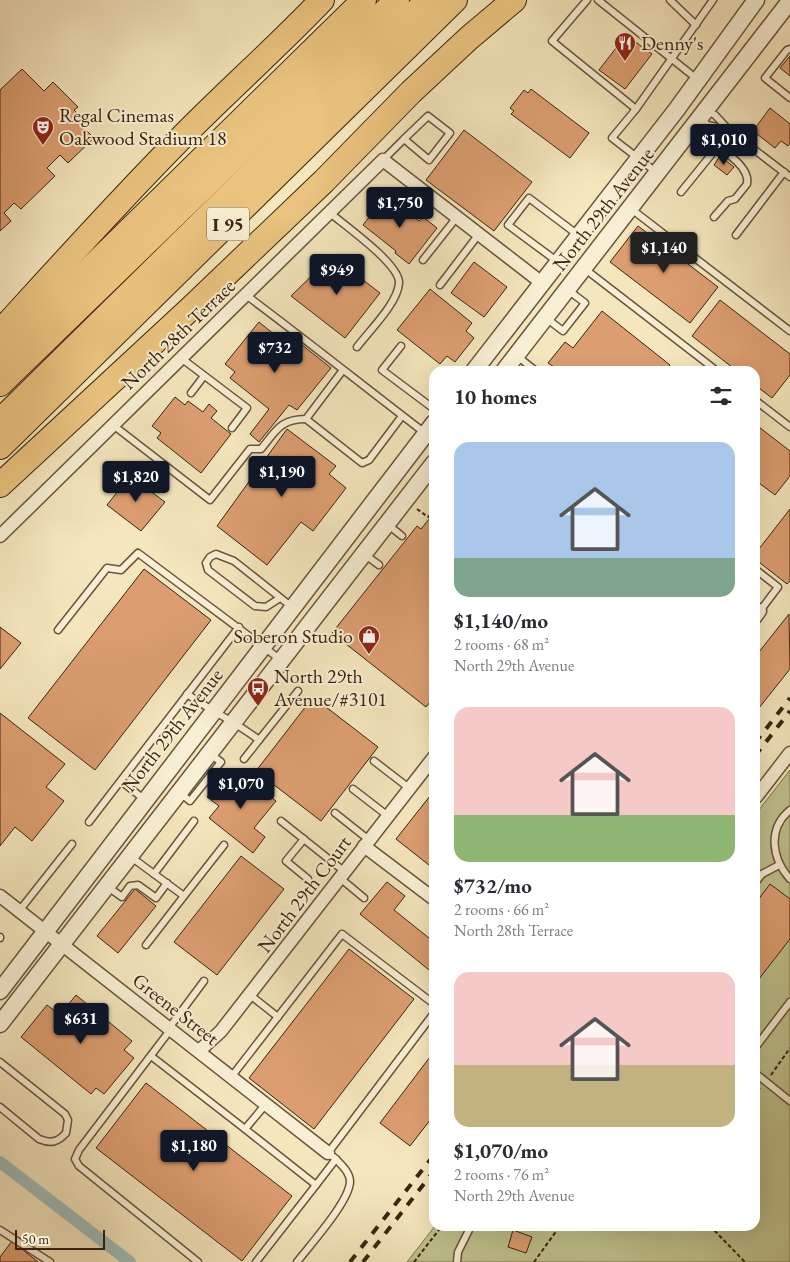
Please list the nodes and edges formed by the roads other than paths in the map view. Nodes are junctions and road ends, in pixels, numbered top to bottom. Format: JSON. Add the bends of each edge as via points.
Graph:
{"nodes":[{"id":1,"x":322,"y":0,"type":"edge"},
{"id":2,"x":364,"y":0,"type":"edge"},
{"id":3,"x":397,"y":0,"type":"edge"},
{"id":4,"x":428,"y":0,"type":"edge"},
{"id":5,"x":455,"y":0,"type":"edge"},
{"id":6,"x":514,"y":0,"type":"edge"},
{"id":7,"x":586,"y":0,"type":"edge"},
{"id":8,"x":598,"y":0,"type":"edge"},
{"id":9,"x":670,"y":0,"type":"edge"},
{"id":10,"x":713,"y":0,"type":"edge"},
{"id":11,"x":756,"y":0,"type":"edge"},
{"id":12,"x":790,"y":0,"type":"edge"},
{"id":13,"x":696,"y":25,"type":"junction"},
{"id":14,"x":790,"y":49,"type":"edge"},
{"id":15,"x":671,"y":60,"type":"junction"},
{"id":16,"x":698,"y":80,"type":"junction"},
{"id":17,"x":790,"y":98,"type":"edge"},
{"id":18,"x":636,"y":109,"type":"junction"},
{"id":19,"x":702,"y":115,"type":"junction"},
{"id":20,"x":730,"y":130,"type":"junction"},
{"id":21,"x":404,"y":139,"type":"junction"},
{"id":22,"x":639,"y":158,"type":"junction"},
{"id":23,"x":383,"y":160,"type":"junction"},
{"id":24,"x":657,"y":173,"type":"junction"},
{"id":25,"x":788,"y":174,"type":"edge"},
{"id":26,"x":681,"y":192,"type":"dead end"},
{"id":27,"x":630,"y":208,"type":"junction"},
{"id":28,"x":329,"y":212,"type":"junction"},
{"id":29,"x":457,"y":217,"type":"junction"},
{"id":30,"x":714,"y":217,"type":"dead end"},
{"id":31,"x":479,"y":234,"type":"junction"},
{"id":32,"x":736,"y":235,"type":"dead end"},
{"id":33,"x":579,"y":236,"type":"junction"},
{"id":34,"x":423,"y":260,"type":"dead end"},
{"id":35,"x":558,"y":262,"type":"junction"},
{"id":36,"x":584,"y":268,"type":"junction"},
{"id":37,"x":542,"y":283,"type":"junction"},
{"id":38,"x":440,"y":285,"type":"dead end"},
{"id":39,"x":567,"y":289,"type":"junction"},
{"id":40,"x":246,"y":295,"type":"junction"},
{"id":41,"x":546,"y":318,"type":"junction"},
{"id":42,"x":790,"y":331,"type":"edge"},
{"id":43,"x":0,"y":332,"type":"edge"},
{"id":44,"x":401,"y":346,"type":"dead end"},
{"id":45,"x":357,"y":347,"type":"dead end"},
{"id":46,"x":516,"y":356,"type":"junction"},
{"id":47,"x":0,"y":357,"type":"edge"},
{"id":48,"x":181,"y":358,"type":"junction"},
{"id":49,"x":478,"y":366,"type":"edge"},
{"id":50,"x":508,"y":366,"type":"edge"},
{"id":51,"x":529,"y":366,"type":"edge"},
{"id":52,"x":711,"y":366,"type":"edge"},
{"id":53,"x":344,"y":370,"type":"junction"},
{"id":54,"x":204,"y":376,"type":"junction"},
{"id":55,"x":0,"y":384,"type":"edge"},
{"id":56,"x":191,"y":393,"type":"dead end"},
{"id":57,"x":760,"y":404,"type":"edge"},
{"id":58,"x":429,"y":405,"type":"edge"},
{"id":59,"x":402,"y":416,"type":"junction"},
{"id":60,"x":306,"y":419,"type":"junction"},
{"id":61,"x":0,"y":420,"type":"edge"},
{"id":62,"x":113,"y":425,"type":"junction"},
{"id":63,"x":790,"y":427,"type":"edge"},
{"id":64,"x":232,"y":428,"type":"dead end"},
{"id":65,"x":429,"y":429,"type":"edge"},
{"id":66,"x":429,"y":430,"type":"edge"},
{"id":67,"x":0,"y":447,"type":"edge"},
{"id":68,"x":429,"y":468,"type":"edge"},
{"id":69,"x":0,"y":484,"type":"edge"},
{"id":70,"x":386,"y":524,"type":"junction"},
{"id":71,"x":0,"y":536,"type":"edge"},
{"id":72,"x":402,"y":536,"type":"dead end"},
{"id":73,"x":364,"y":554,"type":"junction"},
{"id":74,"x":379,"y":565,"type":"dead end"},
{"id":75,"x":760,"y":573,"type":"edge"},
{"id":76,"x":286,"y":602,"type":"junction"},
{"id":77,"x":760,"y":608,"type":"edge"},
{"id":78,"x":238,"y":627,"type":"junction"},
{"id":79,"x":58,"y":630,"type":"dead end"},
{"id":80,"x":263,"y":646,"type":"junction"},
{"id":81,"x":282,"y":661,"type":"junction"},
{"id":82,"x":298,"y":691,"type":"dead end"},
{"id":83,"x":187,"y":694,"type":"junction"},
{"id":84,"x":212,"y":712,"type":"junction"},
{"id":85,"x":235,"y":722,"type":"junction"},
{"id":86,"x":259,"y":740,"type":"junction"},
{"id":87,"x":790,"y":753,"type":"edge"},
{"id":88,"x":244,"y":759,"type":"dead end"},
{"id":89,"x":374,"y":761,"type":"dead end"},
{"id":90,"x":429,"y":763,"type":"edge"},
{"id":91,"x":121,"y":781,"type":"junction"},
{"id":92,"x":410,"y":788,"type":"junction"},
{"id":93,"x":353,"y":789,"type":"dead end"},
{"id":94,"x":760,"y":792,"type":"edge"},
{"id":95,"x":145,"y":800,"type":"junction"},
{"id":96,"x":790,"y":810,"type":"edge"},
{"id":97,"x":335,"y":814,"type":"dead end"},
{"id":98,"x":388,"y":816,"type":"junction"},
{"id":99,"x":194,"y":821,"type":"dead end"},
{"id":100,"x":281,"y":821,"type":"dead end"},
{"id":101,"x":90,"y":822,"type":"dead end"},
{"id":102,"x":304,"y":839,"type":"junction"},
{"id":103,"x":367,"y":843,"type":"junction"},
{"id":104,"x":72,"y":844,"type":"dead end"},
{"id":105,"x":224,"y":845,"type":"dead end"},
{"id":106,"x":131,"y":857,"type":"junction"},
{"id":107,"x":779,"y":865,"type":"junction"},
{"id":108,"x":154,"y":874,"type":"junction"},
{"id":109,"x":342,"y":875,"type":"junction"},
{"id":110,"x":760,"y":877,"type":"edge"},
{"id":111,"x":308,"y":879,"type":"dead end"},
{"id":112,"x":790,"y":879,"type":"edge"},
{"id":113,"x":167,"y":883,"type":"junction"},
{"id":114,"x":108,"y":886,"type":"junction"},
{"id":115,"x":429,"y":895,"type":"edge"},
{"id":116,"x":0,"y":896,"type":"edge"},
{"id":117,"x":184,"y":896,"type":"junction"},
{"id":118,"x":364,"y":898,"type":"dead end"},
{"id":119,"x":19,"y":911,"type":"junction"},
{"id":120,"x":44,"y":932,"type":"junction"},
{"id":121,"x":146,"y":945,"type":"dead end"},
{"id":122,"x":62,"y":946,"type":"junction"},
{"id":123,"x":204,"y":981,"type":"dead end"},
{"id":124,"x":3,"y":982,"type":"edge"},
{"id":125,"x":250,"y":995,"type":"junction"},
{"id":126,"x":429,"y":1000,"type":"edge"},
{"id":127,"x":790,"y":1002,"type":"edge"},
{"id":128,"x":278,"y":1017,"type":"junction"},
{"id":129,"x":429,"y":1020,"type":"edge"},
{"id":130,"x":0,"y":1024,"type":"edge"},
{"id":131,"x":170,"y":1029,"type":"junction"},
{"id":132,"x":760,"y":1041,"type":"edge"},
{"id":133,"x":199,"y":1051,"type":"junction"},
{"id":134,"x":151,"y":1056,"type":"junction"},
{"id":135,"x":0,"y":1062,"type":"edge"},
{"id":136,"x":232,"y":1076,"type":"junction"},
{"id":137,"x":760,"y":1077,"type":"edge"},
{"id":138,"x":790,"y":1101,"type":"edge"},
{"id":139,"x":266,"y":1104,"type":"junction"},
{"id":140,"x":0,"y":1107,"type":"edge"},
{"id":141,"x":245,"y":1129,"type":"junction"},
{"id":142,"x":332,"y":1156,"type":"junction"},
{"id":143,"x":316,"y":1185,"type":"junction"},
{"id":144,"x":0,"y":1230,"type":"edge"},
{"id":145,"x":468,"y":1231,"type":"edge"},
{"id":146,"x":50,"y":1262,"type":"edge"},
{"id":147,"x":198,"y":1262,"type":"edge"},
{"id":148,"x":256,"y":1262,"type":"edge"},
{"id":149,"x":297,"y":1262,"type":"edge"},
{"id":150,"x":457,"y":1262,"type":"edge"}],
"edges":[{"from":1,"to":43,"type":"highway","via":[[189,130]]},
{"from":2,"to":47,"type":"highway"},
{"from":3,"to":55,"type":"highway"},
{"from":4,"to":61,"type":"highway"},
{"from":5,"to":67,"type":"highway","number":"I 95"},
{"from":6,"to":69,"type":"highway","via":[[411,92],[198,302]]},
{"from":7,"to":18,"type":"lane","via":[[552,41]]},
{"from":8,"to":15,"type":"lane"},
{"from":9,"to":13,"type":"lane"},
{"from":10,"to":13,"type":"lane"},
{"from":11,"to":16,"type":"street","name":"North 29th Avenue"},
{"from":12,"to":19,"type":"street","name":"North 29th Avenue"},
{"from":13,"to":15,"type":"lane"},
{"from":14,"to":17,"type":"lane","via":[[765,78]]},
{"from":15,"to":16,"type":"lane"},
{"from":15,"to":18,"type":"lane"},
{"from":16,"to":22,"type":"street","name":"North 29th Avenue"},
{"from":18,"to":22,"type":"lane","via":[[612,138]]},
{"from":19,"to":20,"type":"lane","via":[[715,115]]},
{"from":19,"to":20,"type":"lane","via":[[708,125]]},
{"from":19,"to":24,"type":"street","name":"North 29th Avenue"},
{"from":20,"to":25,"type":"lane"},
{"from":21,"to":21,"type":"lane","via":[[429,160],[450,133],[428,116]]},
{"from":21,"to":23,"type":"lane"},
{"from":22,"to":24,"type":"lane"},
{"from":22,"to":33,"type":"street","name":"North 29th Avenue"},
{"from":23,"to":28,"type":"street","name":"North 28th Terrace"},
{"from":23,"to":29,"type":"street"},
{"from":24,"to":27,"type":"street","name":"North 29th Avenue"},
{"from":25,"to":32,"type":"lane"},
{"from":26,"to":30,"type":"lane","via":[[715,150],[720,150],[739,164],[747,174],[747,184]]},
{"from":27,"to":36,"type":"street","name":"North 29th Avenue"},
{"from":27,"to":42,"type":"lane"},
{"from":28,"to":40,"type":"street","name":"North 28th Terrace"},
{"from":28,"to":45,"type":"lane","via":[[389,263],[398,275],[399,283],[393,300]]},
{"from":29,"to":31,"type":"street"},
{"from":29,"to":34,"type":"lane"},
{"from":31,"to":37,"type":"street"},
{"from":31,"to":38,"type":"lane"},
{"from":33,"to":35,"type":"street","name":"North 29th Avenue"},
{"from":33,"to":35,"type":"lane","via":[[529,198],[508,224]]},
{"from":35,"to":37,"type":"street","name":"North 29th Avenue"},
{"from":36,"to":39,"type":"street","name":"North 29th Avenue"},
{"from":36,"to":52,"type":"lane"},
{"from":37,"to":49,"type":"street","name":"North 29th Avenue"},
{"from":39,"to":41,"type":"street","name":"North 29th Avenue"},
{"from":39,"to":41,"type":"lane","via":[[584,303],[579,310],[563,331]]},
{"from":40,"to":48,"type":"street","name":"North 28th Terrace"},
{"from":40,"to":53,"type":"lane"},
{"from":41,"to":46,"type":"street","name":"North 29th Avenue"},
{"from":44,"to":58,"type":"lane","via":[[382,370]]},
{"from":46,"to":50,"type":"street","name":"North 29th Avenue"},
{"from":46,"to":51,"type":"lane"},
{"from":48,"to":54,"type":"lane"},
{"from":48,"to":62,"type":"street","name":"North 28th Terrace"},
{"from":53,"to":59,"type":"lane"},
{"from":53,"to":60,"type":"lane"},
{"from":54,"to":56,"type":"lane"},
{"from":54,"to":64,"type":"lane","via":[[247,408]]},
{"from":57,"to":63,"type":"lane"},
{"from":59,"to":60,"type":"lane","via":[[369,460],[362,463]]},
{"from":59,"to":65,"type":"lane"},
{"from":60,"to":62,"type":"lane","via":[[284,422],[261,450],[250,449],[210,500]]},
{"from":62,"to":71,"type":"street","name":"North 28th Terrace"},
{"from":66,"to":76,"type":"street","name":"North 29th Avenue"},
{"from":68,"to":70,"type":"street"},
{"from":70,"to":72,"type":"lane"},
{"from":70,"to":73,"type":"street"},
{"from":73,"to":74,"type":"lane"},
{"from":73,"to":81,"type":"street"},
{"from":75,"to":77,"type":"lane","via":[[778,587]]},
{"from":76,"to":76,"type":"lane","via":[[223,555],[216,554],[206,563],[208,570],[255,606]]},
{"from":76,"to":80,"type":"street","name":"North 29th Avenue"},
{"from":78,"to":79,"type":"lane","via":[[138,553],[121,570],[107,568]]},
{"from":78,"to":80,"type":"lane"},
{"from":78,"to":83,"type":"lane"},
{"from":80,"to":81,"type":"lane"},
{"from":80,"to":84,"type":"street","name":"North 29th Avenue"},
{"from":81,"to":85,"type":"street"},
{"from":82,"to":86,"type":"lane"},
{"from":83,"to":84,"type":"lane"},
{"from":83,"to":91,"type":"lane"},
{"from":84,"to":85,"type":"lane"},
{"from":84,"to":95,"type":"street","name":"North 29th Avenue"},
{"from":85,"to":86,"type":"lane"},
{"from":85,"to":106,"type":"street"},
{"from":86,"to":88,"type":"lane"},
{"from":87,"to":94,"type":"street"},
{"from":89,"to":92,"type":"lane"},
{"from":90,"to":92,"type":"street","name":"North 29th Court"},
{"from":91,"to":95,"type":"lane"},
{"from":91,"to":101,"type":"lane"},
{"from":92,"to":98,"type":"street","name":"North 29th Court"},
{"from":93,"to":98,"type":"lane"},
{"from":95,"to":120,"type":"street","name":"North 29th Avenue"},
{"from":96,"to":107,"type":"lane","via":[[779,822],[774,836]]},
{"from":97,"to":103,"type":"lane"},
{"from":98,"to":103,"type":"street","name":"North 29th Court"},
{"from":99,"to":108,"type":"lane"},
{"from":100,"to":102,"type":"lane"},
{"from":102,"to":109,"type":"lane"},
{"from":102,"to":111,"type":"lane","via":[[286,861]]},
{"from":103,"to":109,"type":"street","name":"North 29th Court"},
{"from":103,"to":115,"type":"street"},
{"from":104,"to":119,"type":"lane"},
{"from":105,"to":117,"type":"lane"},
{"from":106,"to":108,"type":"lane"},
{"from":106,"to":114,"type":"street"},
{"from":107,"to":110,"type":"lane"},
{"from":107,"to":112,"type":"lane"},
{"from":108,"to":113,"type":"lane"},
{"from":109,"to":118,"type":"lane"},
{"from":109,"to":125,"type":"street","name":"North 29th Court"},
{"from":113,"to":114,"type":"lane","via":[[156,898],[138,885],[130,886],[122,897]]},
{"from":113,"to":117,"type":"lane"},
{"from":114,"to":122,"type":"street"},
{"from":116,"to":119,"type":"street","name":"Greene Street"},
{"from":117,"to":121,"type":"lane"},
{"from":119,"to":120,"type":"street","name":"Greene Street"},
{"from":120,"to":122,"type":"street","name":"Greene Street"},
{"from":120,"to":124,"type":"street","name":"North 29th Avenue"},
{"from":122,"to":130,"type":"street"},
{"from":122,"to":131,"type":"street","name":"Greene Street"},
{"from":123,"to":131,"type":"lane"},
{"from":125,"to":128,"type":"lane"},
{"from":125,"to":133,"type":"street","name":"North 29th Court","via":[[221,1032]]},
{"from":126,"to":128,"type":"lane","via":[[342,934]]},
{"from":127,"to":132,"type":"lane"},
{"from":128,"to":136,"type":"lane"},
{"from":129,"to":142,"type":"lane"},
{"from":131,"to":133,"type":"street","name":"Greene Street"},
{"from":131,"to":134,"type":"lane"},
{"from":133,"to":136,"type":"street","name":"Greene Street"},
{"from":134,"to":141,"type":"lane"},
{"from":134,"to":147,"type":"lane","via":[[75,1159],[79,1166]]},
{"from":135,"to":140,"type":"lane","via":[[65,1114],[68,1120],[66,1133],[54,1142],[46,1142]]},
{"from":136,"to":139,"type":"street","name":"Greene Street"},
{"from":137,"to":138,"type":"lane"},
{"from":139,"to":141,"type":"lane"},
{"from":139,"to":142,"type":"street","name":"Greene Street"},
{"from":141,"to":143,"type":"lane"},
{"from":142,"to":143,"type":"lane"},
{"from":142,"to":149,"type":"lane","via":[[347,1171],[350,1182],[342,1202]]},
{"from":143,"to":148,"type":"lane"},
{"from":144,"to":146,"type":"lane"},
{"from":145,"to":150,"type":"lane","via":[[458,1252]]}]}
